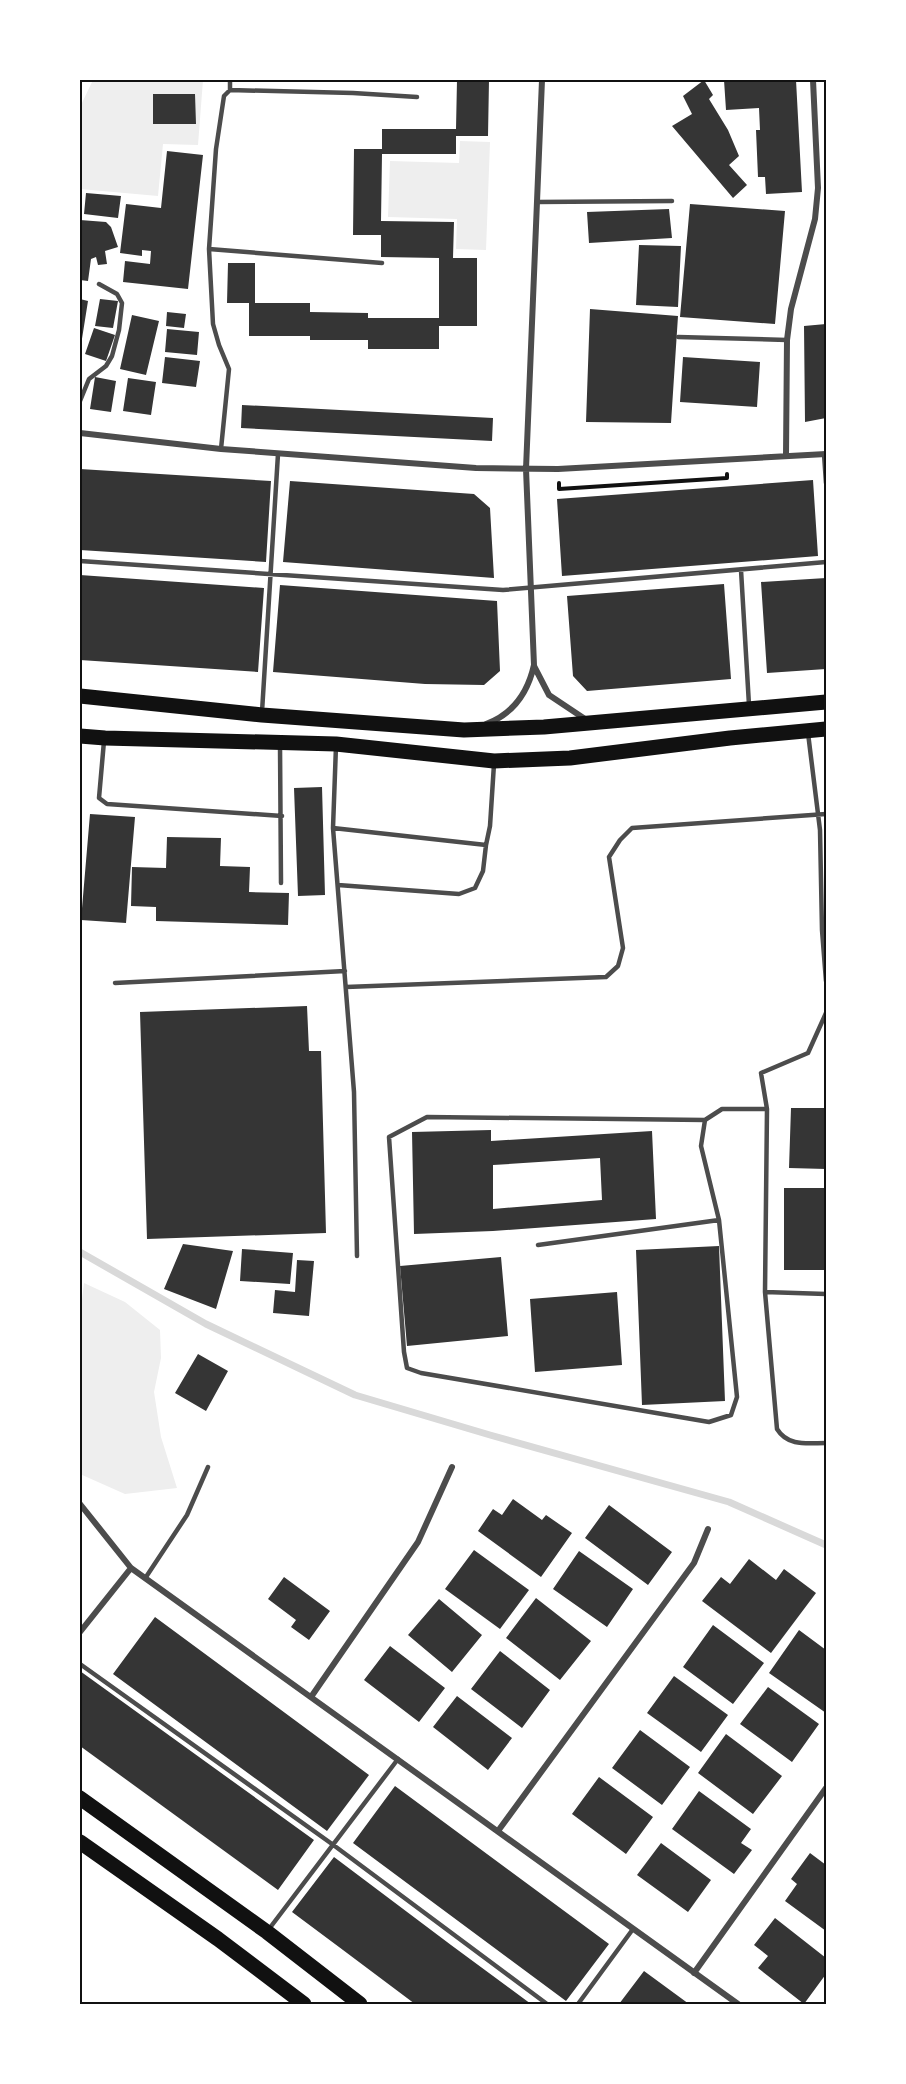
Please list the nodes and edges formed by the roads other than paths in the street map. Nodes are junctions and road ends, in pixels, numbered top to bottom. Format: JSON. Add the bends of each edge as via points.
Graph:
{"nodes":[{"id":1,"x":230,"y":80,"type":"edge"},
{"id":2,"x":542,"y":80,"type":"edge"},
{"id":3,"x":813,"y":80,"type":"edge"},
{"id":4,"x":230,"y":90,"type":"junction"},
{"id":5,"x":417,"y":97,"type":"dead end"},
{"id":6,"x":818,"y":188,"type":"junction"},
{"id":7,"x":826,"y":188,"type":"edge"},
{"id":8,"x":672,"y":201,"type":"dead end"},
{"id":9,"x":537,"y":202,"type":"junction"},
{"id":10,"x":209,"y":249,"type":"junction"},
{"id":11,"x":381,"y":263,"type":"dead end"},
{"id":12,"x":99,"y":284,"type":"dead end"},
{"id":13,"x":678,"y":337,"type":"dead end"},
{"id":14,"x":787,"y":340,"type":"junction"},
{"id":15,"x":80,"y":401,"type":"edge"},
{"id":16,"x":80,"y":433,"type":"edge"},
{"id":17,"x":221,"y":449,"type":"junction"},
{"id":18,"x":278,"y":454,"type":"junction"},
{"id":19,"x":825,"y":454,"type":"edge"},
{"id":20,"x":786,"y":455,"type":"junction"},
{"id":21,"x":526,"y":469,"type":"junction"},
{"id":22,"x":826,"y":483,"type":"edge"},
{"id":23,"x":80,"y":561,"type":"edge"},
{"id":24,"x":826,"y":562,"type":"edge"},
{"id":25,"x":741,"y":570,"type":"junction"},
{"id":26,"x":270,"y":573,"type":"junction"},
{"id":27,"x":531,"y":589,"type":"junction"},
{"id":28,"x":534,"y":665,"type":"junction"},
{"id":29,"x":80,"y":696,"type":"edge"},
{"id":30,"x":826,"y":702,"type":"edge"},
{"id":31,"x":749,"y":710,"type":"junction"},
{"id":32,"x":262,"y":716,"type":"junction"},
{"id":33,"x":591,"y":723,"type":"junction"},
{"id":34,"x":826,"y":729,"type":"edge"},
{"id":35,"x":464,"y":730,"type":"junction"},
{"id":36,"x":808,"y":732,"type":"junction"},
{"id":37,"x":80,"y":736,"type":"edge"},
{"id":38,"x":105,"y":738,"type":"junction"},
{"id":39,"x":280,"y":742,"type":"junction"},
{"id":40,"x":336,"y":744,"type":"junction"},
{"id":41,"x":494,"y":761,"type":"junction"},
{"id":42,"x":818,"y":814,"type":"junction"},
{"id":43,"x":826,"y":814,"type":"edge"},
{"id":44,"x":282,"y":816,"type":"junction"},
{"id":45,"x":333,"y":828,"type":"junction"},
{"id":46,"x":486,"y":845,"type":"junction"},
{"id":47,"x":281,"y":883,"type":"dead end"},
{"id":48,"x":338,"y":885,"type":"junction"},
{"id":49,"x":345,"y":971,"type":"junction"},
{"id":50,"x":826,"y":981,"type":"edge"},
{"id":51,"x":115,"y":983,"type":"dead end"},
{"id":52,"x":346,"y":987,"type":"junction"},
{"id":53,"x":826,"y":1013,"type":"edge"},
{"id":54,"x":767,"y":1109,"type":"junction"},
{"id":55,"x":705,"y":1120,"type":"junction"},
{"id":56,"x":719,"y":1220,"type":"junction"},
{"id":57,"x":538,"y":1245,"type":"dead end"},
{"id":58,"x":357,"y":1256,"type":"dead end"},
{"id":59,"x":765,"y":1292,"type":"junction"},
{"id":60,"x":826,"y":1294,"type":"edge"},
{"id":61,"x":826,"y":1443,"type":"edge"},
{"id":62,"x":208,"y":1467,"type":"dead end"},
{"id":63,"x":452,"y":1467,"type":"dead end"},
{"id":64,"x":80,"y":1504,"type":"edge"},
{"id":65,"x":708,"y":1529,"type":"dead end"},
{"id":66,"x":131,"y":1568,"type":"junction"},
{"id":67,"x":146,"y":1577,"type":"junction"},
{"id":68,"x":80,"y":1632,"type":"edge"},
{"id":69,"x":80,"y":1664,"type":"edge"},
{"id":70,"x":311,"y":1697,"type":"junction"},
{"id":71,"x":398,"y":1759,"type":"junction"},
{"id":72,"x":826,"y":1788,"type":"edge"},
{"id":73,"x":80,"y":1798,"type":"edge"},
{"id":74,"x":498,"y":1831,"type":"junction"},
{"id":75,"x":80,"y":1842,"type":"edge"},
{"id":76,"x":332,"y":1844,"type":"junction"},
{"id":77,"x":633,"y":1929,"type":"junction"},
{"id":78,"x":267,"y":1932,"type":"junction"},
{"id":79,"x":694,"y":1973,"type":"junction"},
{"id":80,"x":304,"y":2004,"type":"edge"},
{"id":81,"x":360,"y":2004,"type":"edge"},
{"id":82,"x":547,"y":2004,"type":"edge"},
{"id":83,"x":579,"y":2004,"type":"edge"},
{"id":84,"x":738,"y":2004,"type":"edge"}],
"edges":[{"from":1,"to":4,"type":"lane"},
{"from":2,"to":9,"type":"street"},
{"from":3,"to":6,"type":"street"},
{"from":4,"to":5,"type":"lane"},
{"from":4,"to":10,"type":"lane","via":[[224,96],[216,149]]},
{"from":6,"to":7,"type":"street"},
{"from":6,"to":14,"type":"street","via":[[815,219],[791,309]]},
{"from":8,"to":9,"type":"lane"},
{"from":9,"to":21,"type":"street"},
{"from":10,"to":11,"type":"lane"},
{"from":10,"to":17,"type":"lane","via":[[213,324],[230,369]]},
{"from":12,"to":15,"type":"lane","via":[[117,294],[122,303],[119,330],[112,356],[89,379]]},
{"from":13,"to":14,"type":"lane"},
{"from":14,"to":20,"type":"street"},
{"from":16,"to":17,"type":"street"},
{"from":17,"to":18,"type":"street"},
{"from":18,"to":21,"type":"street"},
{"from":18,"to":26,"type":"lane"},
{"from":19,"to":20,"type":"street"},
{"from":19,"to":22,"type":"lane"},
{"from":20,"to":21,"type":"street"},
{"from":21,"to":27,"type":"street"},
{"from":23,"to":26,"type":"lane"},
{"from":24,"to":25,"type":"lane"},
{"from":25,"to":27,"type":"lane"},
{"from":25,"to":31,"type":"lane"},
{"from":26,"to":27,"type":"lane"},
{"from":26,"to":32,"type":"lane"},
{"from":27,"to":28,"type":"street"},
{"from":28,"to":33,"type":"street","via":[[549,695]]},
{"from":28,"to":35,"type":"street","via":[[529,684],[506,714]]},
{"from":29,"to":32,"type":"main road"},
{"from":30,"to":31,"type":"main road"},
{"from":31,"to":33,"type":"main road"},
{"from":32,"to":35,"type":"main road"},
{"from":33,"to":35,"type":"main road"},
{"from":34,"to":36,"type":"main road"},
{"from":36,"to":41,"type":"main road","via":[[570,758]]},
{"from":36,"to":42,"type":"lane"},
{"from":37,"to":38,"type":"main road"},
{"from":38,"to":39,"type":"main road"},
{"from":38,"to":44,"type":"lane","via":[[99,798],[107,804]]},
{"from":39,"to":40,"type":"main road"},
{"from":39,"to":44,"type":"lane"},
{"from":40,"to":41,"type":"main road"},
{"from":40,"to":45,"type":"lane"},
{"from":41,"to":46,"type":"lane"},
{"from":42,"to":43,"type":"lane"},
{"from":42,"to":50,"type":"lane"},
{"from":42,"to":52,"type":"lane","via":[[632,828],[609,857],[623,948],[618,966],[606,977]]},
{"from":44,"to":47,"type":"lane"},
{"from":45,"to":46,"type":"lane"},
{"from":45,"to":48,"type":"lane"},
{"from":46,"to":48,"type":"lane","via":[[483,871],[475,888],[459,894]]},
{"from":48,"to":49,"type":"lane"},
{"from":49,"to":51,"type":"lane"},
{"from":49,"to":52,"type":"lane"},
{"from":52,"to":58,"type":"lane","via":[[354,1092]]},
{"from":53,"to":54,"type":"lane","via":[[808,1053],[761,1073]]},
{"from":54,"to":55,"type":"lane","via":[[722,1109]]},
{"from":54,"to":59,"type":"lane"},
{"from":55,"to":56,"type":"lane","via":[[700,1146]]},
{"from":55,"to":56,"type":"lane","via":[[427,1117],[389,1137],[407,1368],[709,1422],[731,1415],[737,1396]]},
{"from":56,"to":57,"type":"lane"},
{"from":59,"to":60,"type":"lane"},
{"from":59,"to":61,"type":"lane","via":[[777,1429],[782,1437],[795,1443]]},
{"from":62,"to":67,"type":"lane","via":[[187,1515]]},
{"from":63,"to":70,"type":"street","via":[[418,1542]]},
{"from":64,"to":66,"type":"street"},
{"from":65,"to":74,"type":"street","via":[[694,1563]]},
{"from":66,"to":67,"type":"street"},
{"from":66,"to":68,"type":"street"},
{"from":67,"to":70,"type":"street"},
{"from":69,"to":76,"type":"lane"},
{"from":70,"to":71,"type":"street"},
{"from":71,"to":74,"type":"street"},
{"from":71,"to":76,"type":"lane"},
{"from":72,"to":79,"type":"street"},
{"from":73,"to":78,"type":"main road"},
{"from":74,"to":77,"type":"street"},
{"from":75,"to":80,"type":"main road"},
{"from":76,"to":78,"type":"lane"},
{"from":76,"to":82,"type":"lane"},
{"from":77,"to":79,"type":"street"},
{"from":77,"to":83,"type":"lane"},
{"from":78,"to":81,"type":"main road"},
{"from":79,"to":84,"type":"street"}]}
